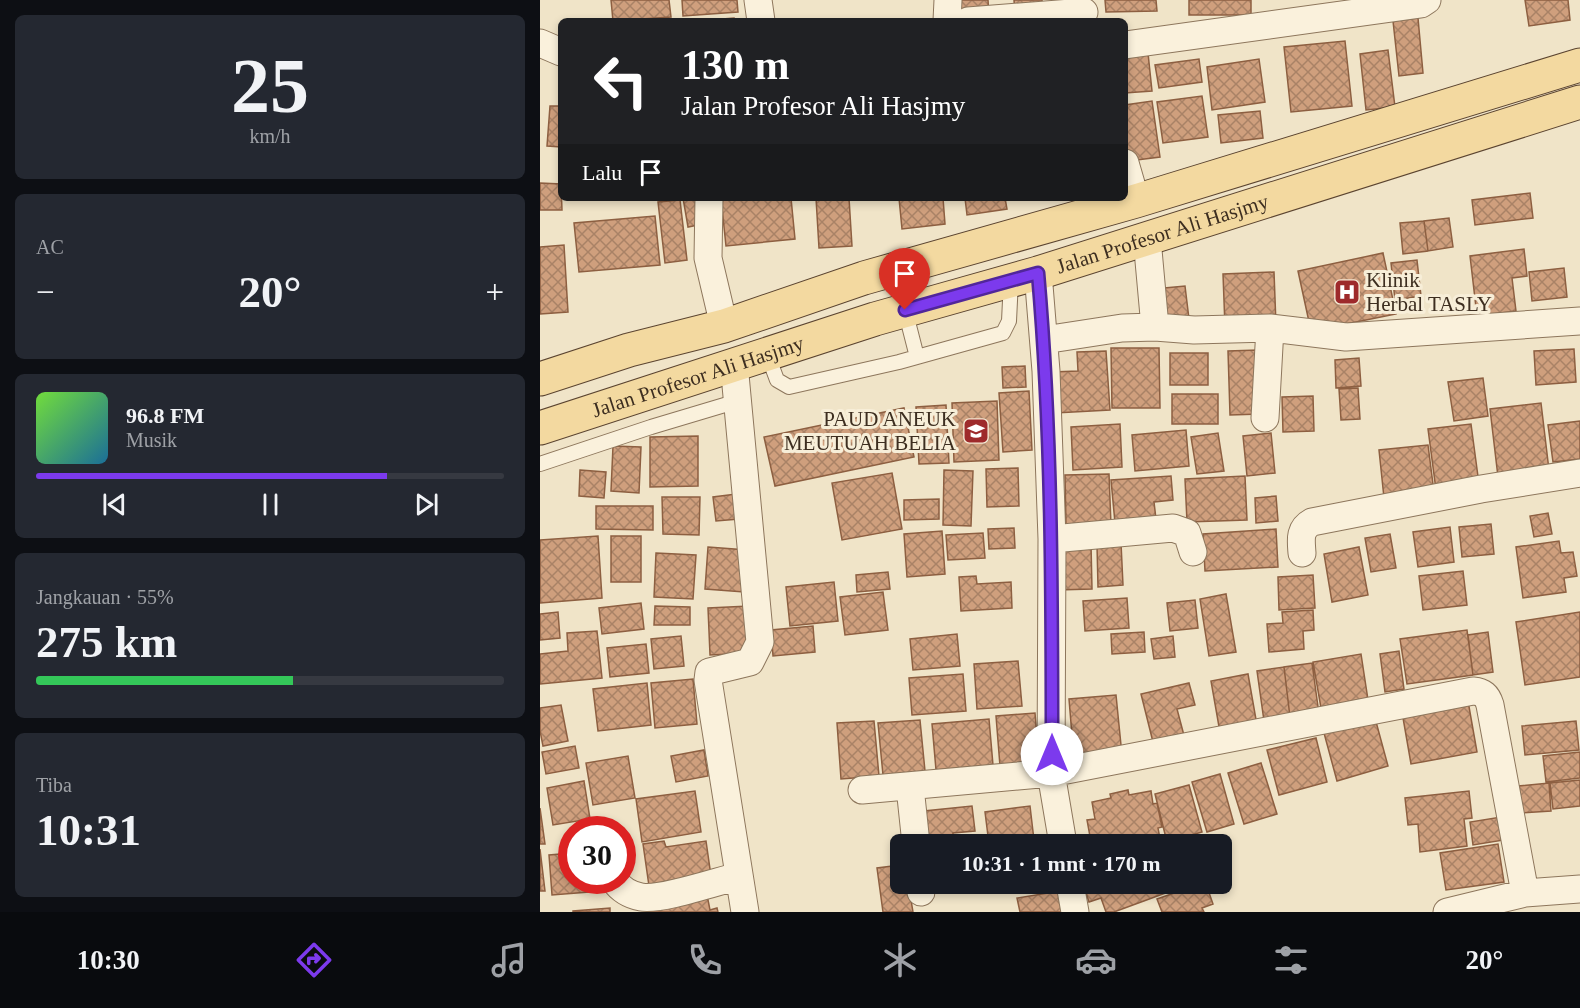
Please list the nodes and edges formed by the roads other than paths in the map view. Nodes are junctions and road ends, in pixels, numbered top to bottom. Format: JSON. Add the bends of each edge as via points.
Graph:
{"nodes":[{"id":1,"x":758,"y":0,"type":"edge"},
{"id":2,"x":948,"y":0,"type":"edge"},
{"id":3,"x":1427,"y":0,"type":"edge"},
{"id":4,"x":1085,"y":11,"type":"edge"},
{"id":5,"x":761,"y":18,"type":"edge"},
{"id":6,"x":947,"y":18,"type":"edge"},
{"id":7,"x":1003,"y":18,"type":"edge"},
{"id":8,"x":540,"y":44,"type":"edge"},
{"id":9,"x":1128,"y":45,"type":"edge"},
{"id":10,"x":558,"y":51,"type":"edge"},
{"id":11,"x":1580,"y":65,"type":"edge"},
{"id":12,"x":1580,"y":102,"type":"edge"},
{"id":13,"x":1393,"y":122,"type":"junction"},
{"id":14,"x":1405,"y":156,"type":"junction"},
{"id":15,"x":1128,"y":173,"type":"edge"},
{"id":16,"x":709,"y":201,"type":"edge"},
{"id":17,"x":1136,"y":201,"type":"junction"},
{"id":18,"x":1147,"y":239,"type":"junction"},
{"id":19,"x":1024,"y":276,"type":"junction"},
{"id":20,"x":905,"y":310,"type":"junction"},
{"id":21,"x":1580,"y":321,"type":"edge"},
{"id":22,"x":723,"y":326,"type":"junction"},
{"id":23,"x":1155,"y":327,"type":"junction"},
{"id":24,"x":1270,"y":328,"type":"junction"},
{"id":25,"x":1044,"y":340,"type":"junction"},
{"id":26,"x":767,"y":353,"type":"junction"},
{"id":27,"x":917,"y":357,"type":"junction"},
{"id":28,"x":734,"y":364,"type":"junction"},
{"id":29,"x":551,"y":375,"type":"edge"},
{"id":30,"x":738,"y":401,"type":"junction"},
{"id":31,"x":575,"y":416,"type":"junction"},
{"id":32,"x":1265,"y":418,"type":"dead end"},
{"id":33,"x":540,"y":428,"type":"edge"},
{"id":34,"x":540,"y":464,"type":"edge"},
{"id":35,"x":1580,"y":473,"type":"edge"},
{"id":36,"x":1052,"y":539,"type":"junction"},
{"id":37,"x":1193,"y":552,"type":"dead end"},
{"id":38,"x":1302,"y":553,"type":"dead end"},
{"id":39,"x":1051,"y":773,"type":"junction"},
{"id":40,"x":910,"y":787,"type":"junction"},
{"id":41,"x":862,"y":790,"type":"dead end"},
{"id":42,"x":915,"y":834,"type":"edge"},
{"id":43,"x":1061,"y":834,"type":"edge"},
{"id":44,"x":739,"y":876,"type":"junction"},
{"id":45,"x":1580,"y":889,"type":"edge"},
{"id":46,"x":630,"y":894,"type":"edge"},
{"id":47,"x":1072,"y":894,"type":"edge"},
{"id":48,"x":1525,"y":894,"type":"junction"},
{"id":49,"x":1497,"y":906,"type":"edge"},
{"id":50,"x":745,"y":912,"type":"edge"},
{"id":51,"x":1075,"y":912,"type":"edge"},
{"id":52,"x":1447,"y":912,"type":"edge"}],
"edges":[{"from":1,"to":5,"type":"street"},
{"from":2,"to":6,"type":"street"},
{"from":3,"to":9,"type":"street","via":[[1421,4]]},
{"from":4,"to":7,"type":"street"},
{"from":8,"to":10,"type":"street"},
{"from":11,"to":13,"type":"main road","name":"Jalan Profesor Ali Hasjmy"},
{"from":12,"to":14,"type":"main road","name":"Jalan Profesor Ali Hasjmy"},
{"from":13,"to":14,"type":"main road"},
{"from":13,"to":17,"type":"main road","name":"Jalan Profesor Ali Hasjmy"},
{"from":14,"to":18,"type":"main road","name":"Jalan Profesor Ali Hasjmy"},
{"from":15,"to":17,"type":"street"},
{"from":16,"to":22,"type":"street","via":[[708,258]]},
{"from":17,"to":22,"type":"main road","name":"Jalan Profesor Ali Hasjmy","via":[[864,278]]},
{"from":18,"to":19,"type":"main road","name":"Jalan Profesor Ali Hasjmy"},
{"from":18,"to":23,"type":"street"},
{"from":19,"to":20,"type":"main road","name":"Jalan Profesor Ali Hasjmy"},
{"from":19,"to":25,"type":"street"},
{"from":19,"to":27,"type":"lane","via":[[1003,333]]},
{"from":20,"to":26,"type":"main road","name":"Jalan Profesor Ali Hasjmy"},
{"from":20,"to":27,"type":"lane"},
{"from":21,"to":24,"type":"street","via":[[1346,337]]},
{"from":22,"to":29,"type":"main road","name":"Jalan Profesor Ali Hasjmy"},
{"from":23,"to":24,"type":"street"},
{"from":23,"to":25,"type":"street"},
{"from":24,"to":32,"type":"street"},
{"from":25,"to":36,"type":"street"},
{"from":26,"to":27,"type":"lane","via":[[777,380],[789,387]]},
{"from":26,"to":28,"type":"main road","name":"Jalan Profesor Ali Hasjmy"},
{"from":28,"to":30,"type":"street"},
{"from":28,"to":31,"type":"main road","name":"Jalan Profesor Ali Hasjmy"},
{"from":29,"to":31,"type":"main road"},
{"from":30,"to":34,"type":"lane"},
{"from":30,"to":44,"type":"street","via":[[760,642],[750,662],[709,672],[708,680]]},
{"from":31,"to":33,"type":"main road","name":"Jalan Profesor Ali Hasjmy"},
{"from":35,"to":38,"type":"street","via":[[1312,522],[1302,531]]},
{"from":36,"to":37,"type":"street","via":[[1173,528],[1187,533]]},
{"from":36,"to":39,"type":"street"},
{"from":39,"to":40,"type":"street"},
{"from":39,"to":43,"type":"street"},
{"from":39,"to":48,"type":"street","via":[[1479,691],[1490,705]]},
{"from":40,"to":41,"type":"street"},
{"from":40,"to":42,"type":"street"},
{"from":44,"to":46,"type":"street","via":[[670,894],[644,898]]},
{"from":44,"to":50,"type":"street"},
{"from":45,"to":48,"type":"street"},
{"from":47,"to":51,"type":"street"},
{"from":48,"to":49,"type":"street"},
{"from":49,"to":52,"type":"street"}]}
